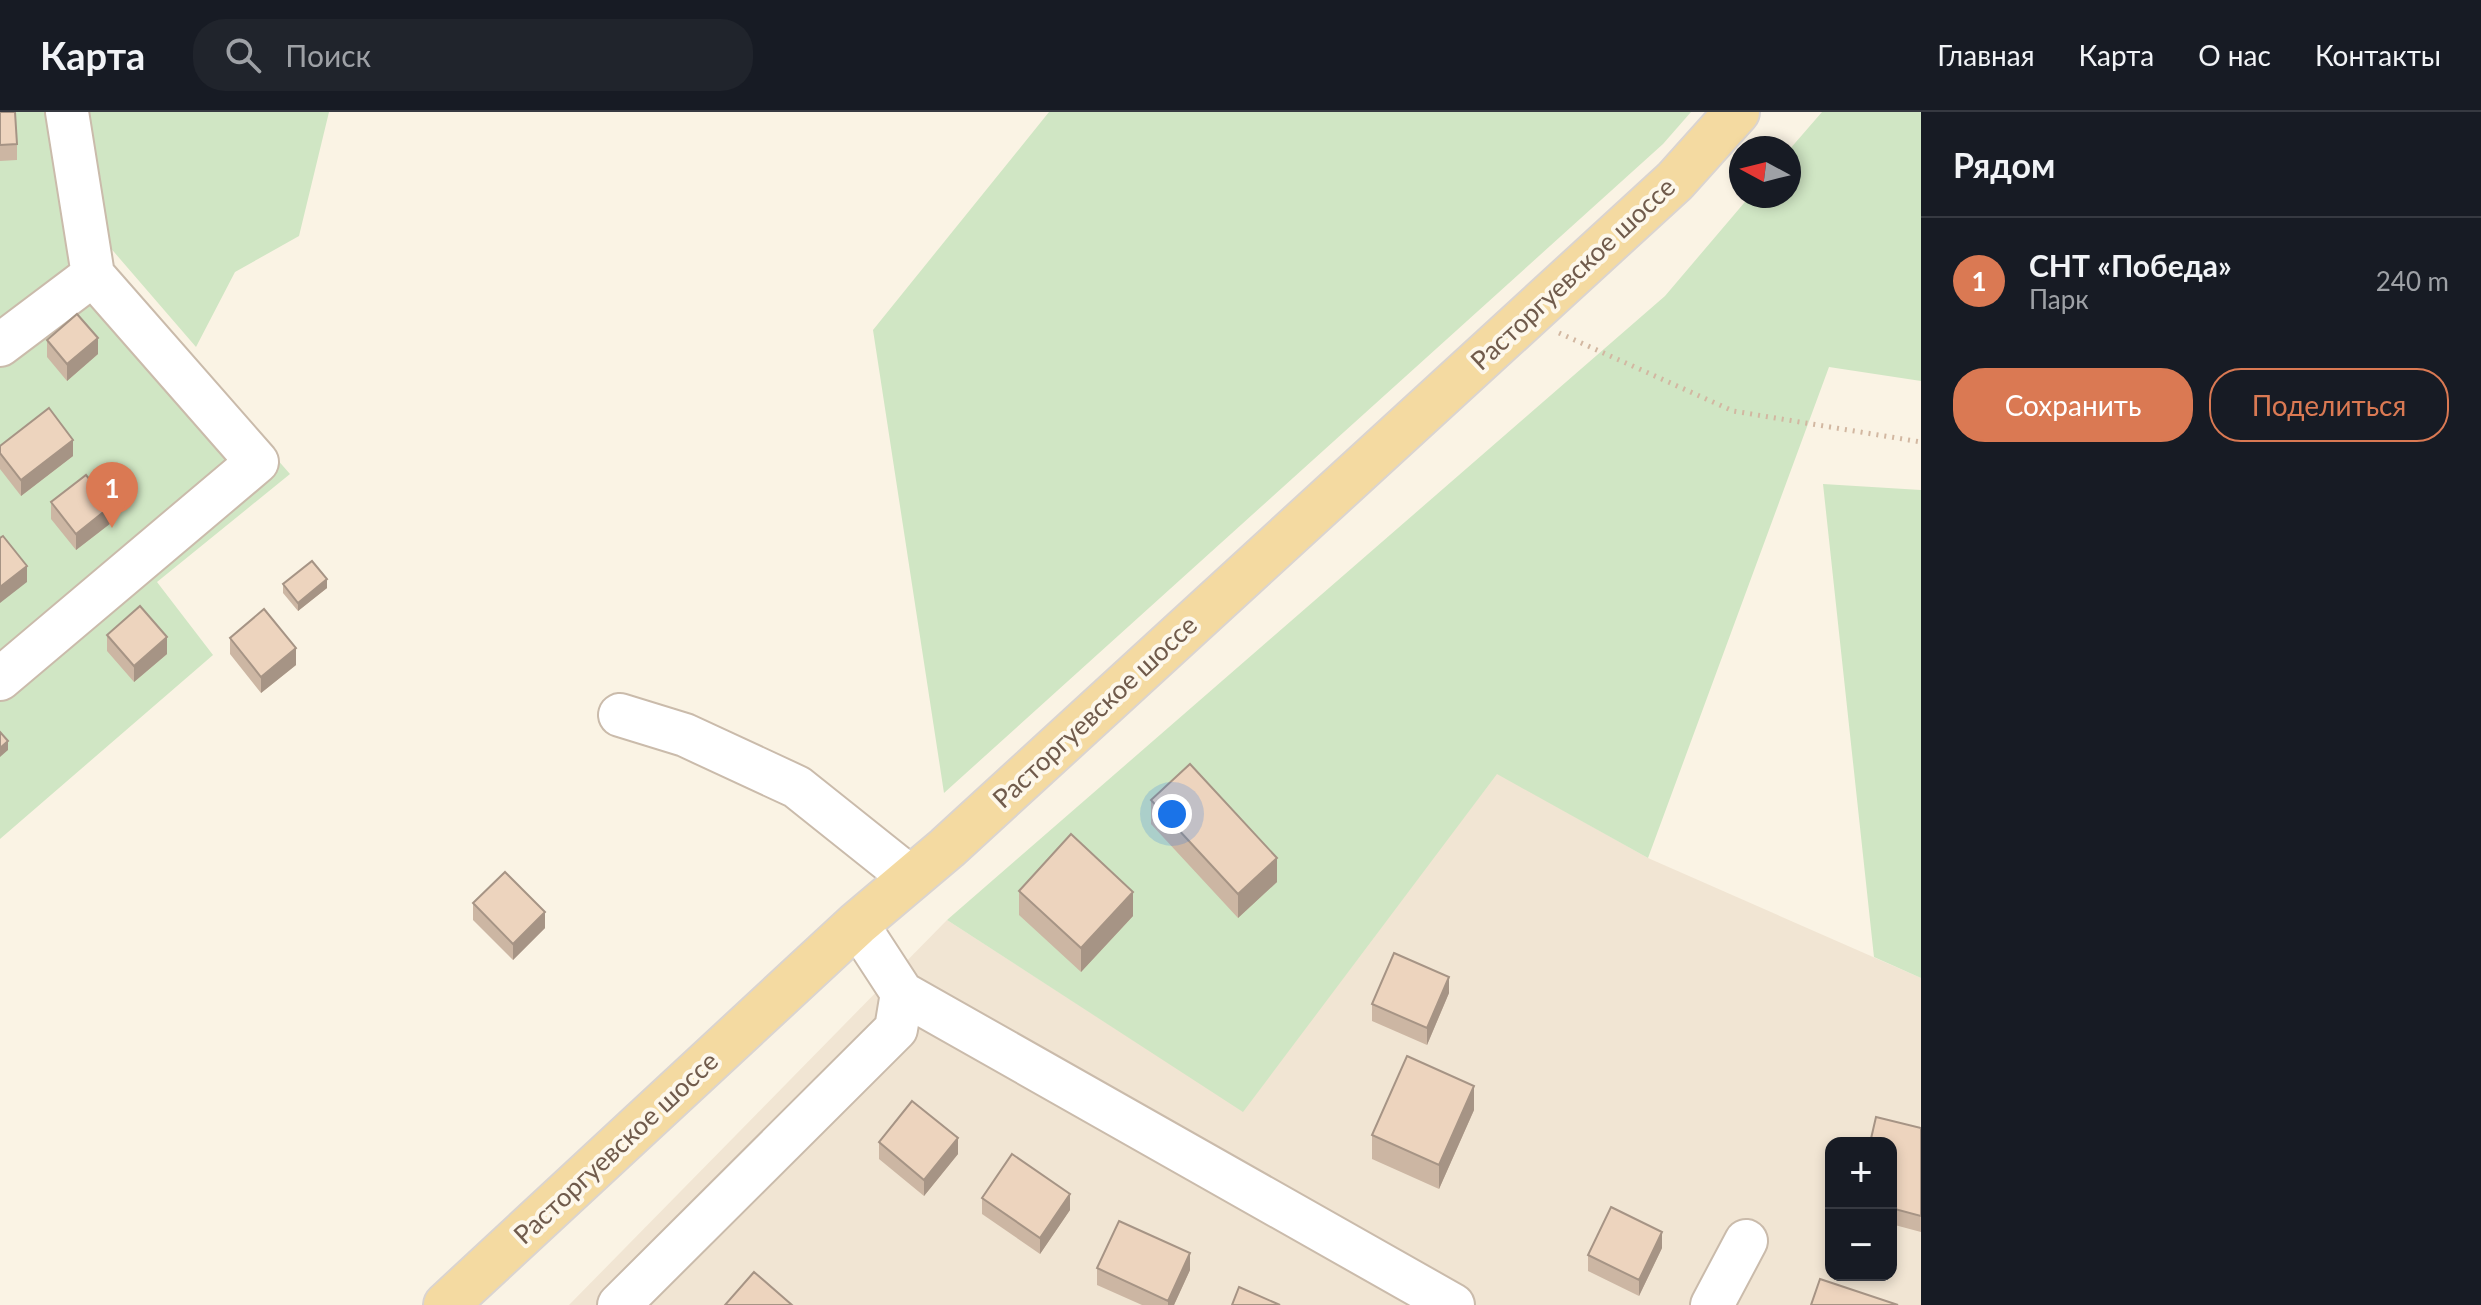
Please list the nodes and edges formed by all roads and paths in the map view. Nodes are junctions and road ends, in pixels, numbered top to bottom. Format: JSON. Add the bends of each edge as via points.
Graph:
{"nodes":[{"id":1,"x":67,"y":112,"type":"edge"},
{"id":2,"x":1737,"y":112,"type":"edge"},
{"id":3,"x":93,"y":275,"type":"junction"},
{"id":4,"x":1526,"y":318,"type":"junction"},
{"id":5,"x":0,"y":345,"type":"edge"},
{"id":6,"x":1921,"y":442,"type":"edge"},
{"id":7,"x":0,"y":679,"type":"edge"},
{"id":8,"x":620,"y":715,"type":"dead end"},
{"id":9,"x":911,"y":878,"type":"junction"},
{"id":10,"x":857,"y":924,"type":"junction"},
{"id":11,"x":902,"y":993,"type":"junction"},
{"id":12,"x":1746,"y":1241,"type":"dead end"},
{"id":13,"x":446,"y":1305,"type":"edge"},
{"id":14,"x":619,"y":1305,"type":"edge"},
{"id":15,"x":1453,"y":1305,"type":"edge"},
{"id":16,"x":1712,"y":1305,"type":"edge"}],
"edges":[{"from":1,"to":3,"type":"street"},
{"from":2,"to":4,"type":"main road","name":"Расторгуевское шоссе","via":[[1675,181]]},
{"from":3,"to":5,"type":"street"},
{"from":3,"to":7,"type":"street","via":[[257,462]]},
{"from":4,"to":6,"type":"path","via":[[1733,411]]},
{"from":4,"to":9,"type":"main road","name":"Расторгуевское шоссе"},
{"from":8,"to":9,"type":"street","via":[[685,735],[797,787]]},
{"from":9,"to":10,"type":"main road","name":"Расторгуевское шоссе"},
{"from":10,"to":11,"type":"street"},
{"from":10,"to":13,"type":"main road","name":"Расторгуевское шоссе"},
{"from":11,"to":14,"type":"street","via":[[896,1029]]},
{"from":11,"to":15,"type":"street"},
{"from":12,"to":16,"type":"street"}]}
